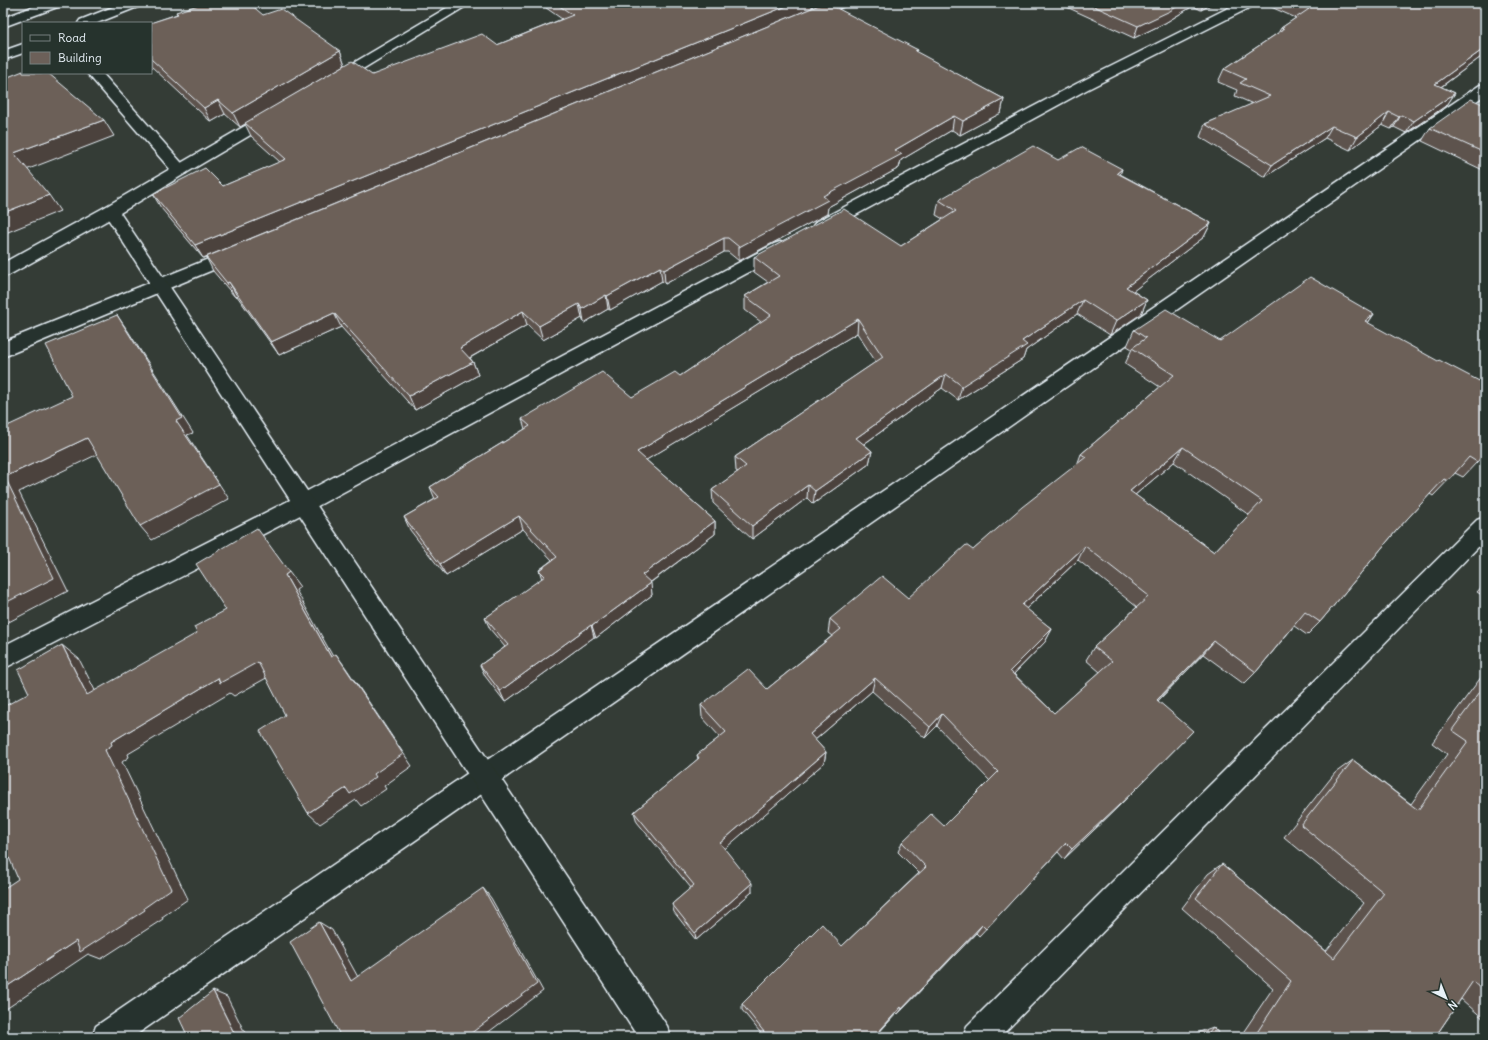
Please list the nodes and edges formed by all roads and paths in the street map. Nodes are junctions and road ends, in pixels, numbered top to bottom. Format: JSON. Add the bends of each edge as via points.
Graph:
{"nodes":[{"id":1,"x":55,"y":3,"type":"edge"},
{"id":2,"x":135,"y":3,"type":"edge"},
{"id":3,"x":464,"y":3,"type":"edge"},
{"id":4,"x":839,"y":3,"type":"edge"},
{"id":5,"x":1248,"y":3,"type":"edge"},
{"id":6,"x":795,"y":21,"type":"edge"},
{"id":7,"x":88,"y":22,"type":"edge"},
{"id":8,"x":3,"y":23,"type":"edge"},
{"id":9,"x":22,"y":48,"type":"edge"},
{"id":10,"x":3,"y":56,"type":"edge"},
{"id":11,"x":95,"y":74,"type":"edge"},
{"id":12,"x":322,"y":87,"type":"edge"},
{"id":13,"x":1485,"y":88,"type":"edge"},
{"id":14,"x":289,"y":107,"type":"edge"},
{"id":15,"x":180,"y":170,"type":"junction"},
{"id":16,"x":111,"y":211,"type":"junction"},
{"id":17,"x":249,"y":248,"type":"edge"},
{"id":18,"x":3,"y":271,"type":"edge"},
{"id":19,"x":160,"y":285,"type":"junction"},
{"id":20,"x":3,"y":350,"type":"edge"},
{"id":21,"x":304,"y":503,"type":"junction"},
{"id":22,"x":1485,"y":526,"type":"edge"},
{"id":23,"x":3,"y":658,"type":"edge"},
{"id":24,"x":484,"y":777,"type":"junction"},
{"id":25,"x":106,"y":1037,"type":"edge"},
{"id":26,"x":656,"y":1037,"type":"edge"},
{"id":27,"x":978,"y":1037,"type":"edge"}],
"edges":[{"from":1,"to":8,"type":"street"},
{"from":2,"to":7,"type":"street"},
{"from":3,"to":12,"type":"street"},
{"from":4,"to":6,"type":"street"},
{"from":5,"to":21,"type":"street","via":[[1083,86]]},
{"from":9,"to":10,"type":"street"},
{"from":11,"to":15,"type":"street"},
{"from":13,"to":24,"type":"street"},
{"from":14,"to":15,"type":"street"},
{"from":15,"to":16,"type":"street"},
{"from":16,"to":18,"type":"street"},
{"from":16,"to":19,"type":"street"},
{"from":17,"to":19,"type":"street"},
{"from":19,"to":20,"type":"street"},
{"from":19,"to":21,"type":"street"},
{"from":21,"to":23,"type":"street"},
{"from":21,"to":24,"type":"street"},
{"from":22,"to":27,"type":"street"},
{"from":24,"to":25,"type":"street"},
{"from":24,"to":26,"type":"street"}]}
